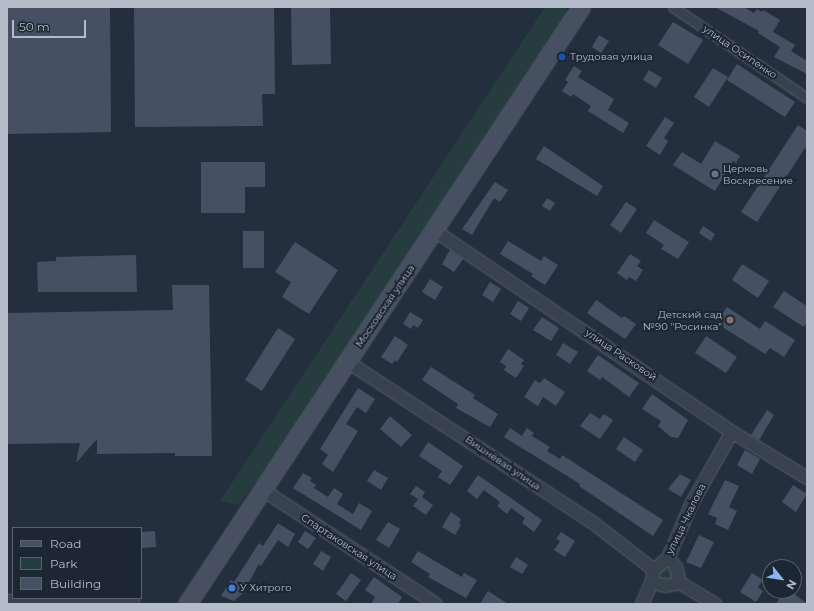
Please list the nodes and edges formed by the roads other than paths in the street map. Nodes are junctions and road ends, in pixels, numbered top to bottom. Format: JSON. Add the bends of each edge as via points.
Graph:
{"nodes":[{"id":1,"x":581,"y":7,"type":"edge"},
{"id":2,"x":673,"y":7,"type":"edge"},
{"id":3,"x":807,"y":98,"type":"edge"},
{"id":4,"x":435,"y":232,"type":"junction"},
{"id":5,"x":348,"y":362,"type":"junction"},
{"id":6,"x":732,"y":432,"type":"junction"},
{"id":7,"x":807,"y":478,"type":"edge"},
{"id":8,"x":263,"y":490,"type":"junction"},
{"id":9,"x":668,"y":558,"type":"junction"},
{"id":10,"x":654,"y":570,"type":"junction"},
{"id":11,"x":652,"y":582,"type":"junction"},
{"id":12,"x":680,"y":582,"type":"junction"},
{"id":13,"x":7,"y":602,"type":"edge"},
{"id":14,"x":132,"y":604,"type":"edge"},
{"id":15,"x":187,"y":604,"type":"edge"},
{"id":16,"x":436,"y":604,"type":"edge"},
{"id":17,"x":642,"y":604,"type":"edge"},
{"id":18,"x":715,"y":604,"type":"edge"}],
"edges":[{"from":1,"to":4,"type":"main road","name":"Московская улица"},
{"from":2,"to":3,"type":"street","name":"улица Осипенко"},
{"from":4,"to":5,"type":"main road","name":"Московская улица"},
{"from":4,"to":6,"type":"street","name":"улица Расковой"},
{"from":5,"to":8,"type":"main road","name":"Московская улица"},
{"from":5,"to":10,"type":"street","name":"Вишнёвая улица","via":[[592,522]]},
{"from":6,"to":7,"type":"street","name":"улица Расковой"},
{"from":6,"to":9,"type":"street","name":"улица Чкалова","via":[[692,503]]},
{"from":8,"to":15,"type":"main road","name":"Московская улица"},
{"from":8,"to":16,"type":"street","name":"Спартаковская улица"},
{"from":9,"to":10,"type":"street","name":"улица Чкалова"},
{"from":9,"to":12,"type":"street","via":[[676,567]]},
{"from":10,"to":11,"type":"street"},
{"from":11,"to":12,"type":"street","via":[[665,586]]},
{"from":11,"to":17,"type":"street"},
{"from":12,"to":18,"type":"street"},
{"from":13,"to":14,"type":"street","via":[[108,600]]}]}
